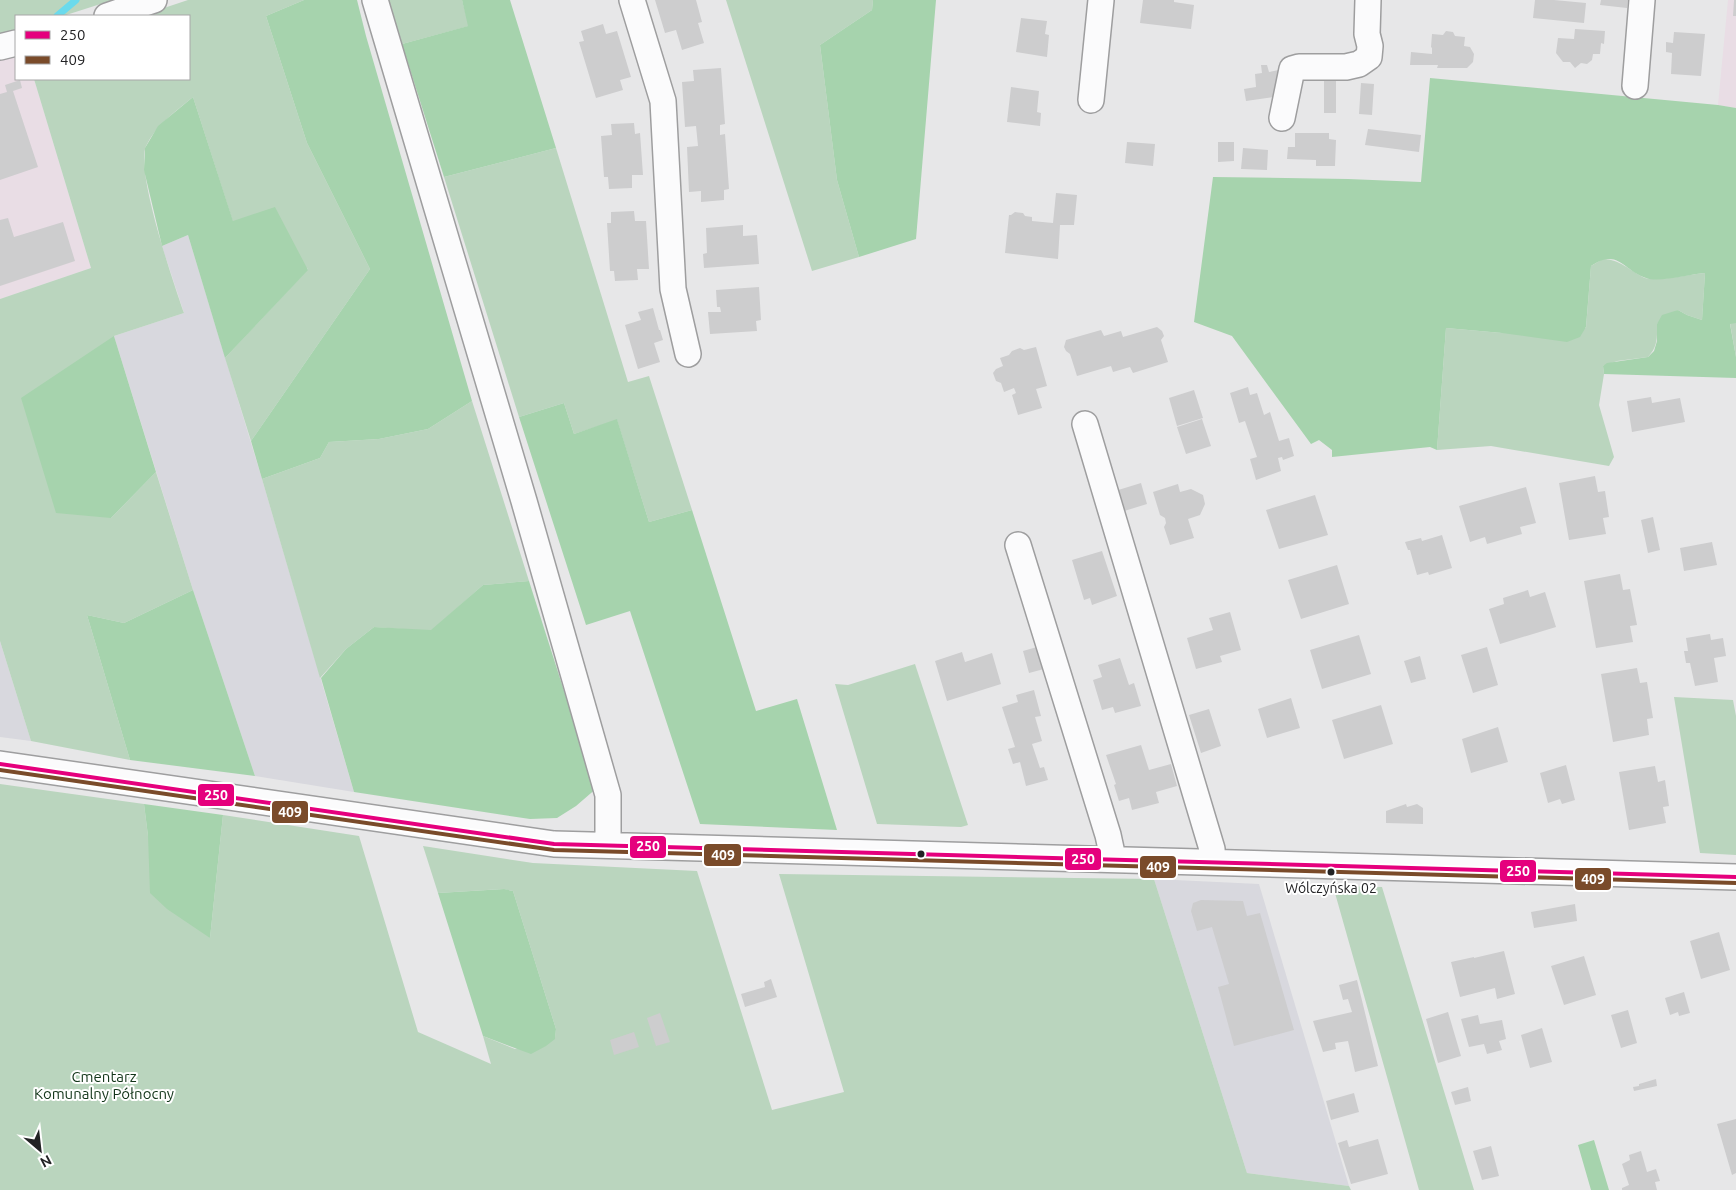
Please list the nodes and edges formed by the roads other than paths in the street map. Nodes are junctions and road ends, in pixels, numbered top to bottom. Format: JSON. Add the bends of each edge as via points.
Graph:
{"nodes":[{"id":1,"x":154,"y":0,"type":"edge"},
{"id":2,"x":376,"y":0,"type":"edge"},
{"id":3,"x":632,"y":0,"type":"edge"},
{"id":4,"x":1100,"y":0,"type":"edge"},
{"id":5,"x":1368,"y":0,"type":"edge"},
{"id":6,"x":1642,"y":0,"type":"edge"},
{"id":7,"x":110,"y":15,"type":"edge"},
{"id":8,"x":15,"y":43,"type":"edge"},
{"id":9,"x":0,"y":47,"type":"edge"},
{"id":10,"x":1635,"y":86,"type":"dead end"},
{"id":11,"x":1091,"y":100,"type":"dead end"},
{"id":12,"x":1282,"y":118,"type":"dead end"},
{"id":13,"x":688,"y":354,"type":"dead end"},
{"id":14,"x":1085,"y":424,"type":"dead end"},
{"id":15,"x":1018,"y":545,"type":"dead end"},
{"id":16,"x":0,"y":764,"type":"edge"},
{"id":17,"x":608,"y":844,"type":"junction"},
{"id":18,"x":1113,"y":858,"type":"junction"},
{"id":19,"x":1213,"y":862,"type":"junction"},
{"id":20,"x":1736,"y":877,"type":"edge"}],
"edges":[{"from":1,"to":7,"type":"street"},
{"from":2,"to":17,"type":"street","via":[[608,795]]},
{"from":3,"to":13,"type":"street","via":[[663,101],[673,289]]},
{"from":4,"to":11,"type":"street"},
{"from":5,"to":12,"type":"street","via":[[1369,57],[1359,64],[1292,69]]},
{"from":6,"to":10,"type":"street"},
{"from":8,"to":9,"type":"street"},
{"from":14,"to":19,"type":"street","via":[[1212,849]]},
{"from":15,"to":18,"type":"street"},
{"from":16,"to":17,"type":"street","via":[[554,844]]},
{"from":17,"to":18,"type":"street"},
{"from":18,"to":19,"type":"street"},
{"from":19,"to":20,"type":"street"}]}
